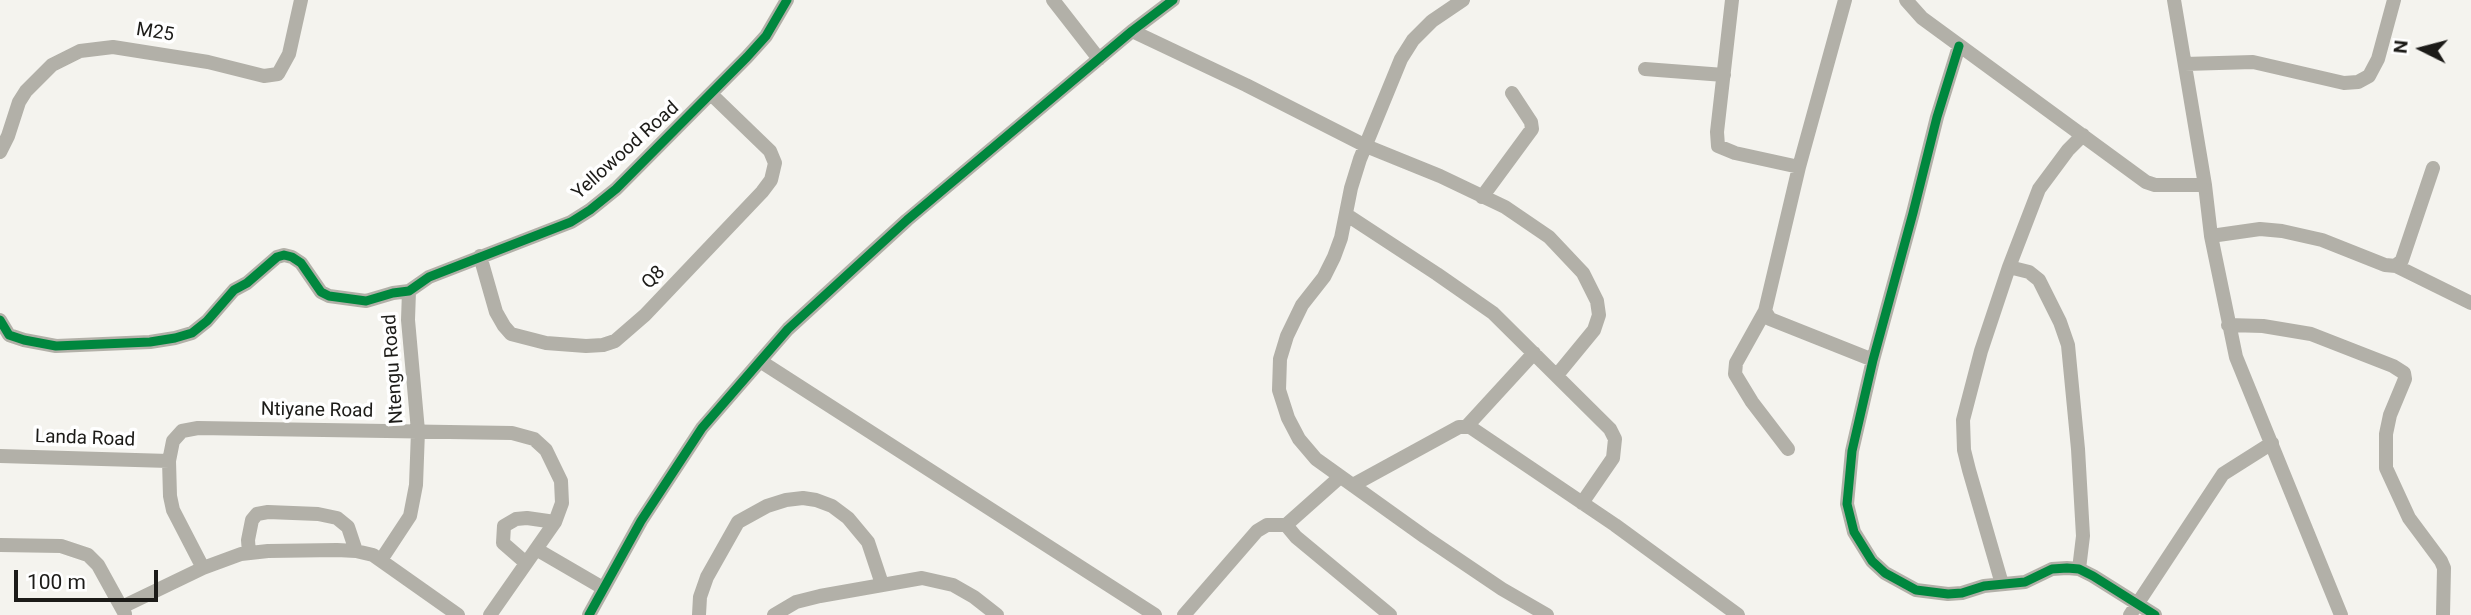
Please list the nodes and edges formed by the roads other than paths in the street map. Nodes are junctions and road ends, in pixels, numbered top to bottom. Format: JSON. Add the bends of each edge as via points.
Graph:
{"nodes":[{"id":1,"x":300,"y":0,"type":"edge"},
{"id":2,"x":787,"y":0,"type":"edge"},
{"id":3,"x":1054,"y":0,"type":"edge"},
{"id":4,"x":1172,"y":0,"type":"edge"},
{"id":5,"x":1463,"y":0,"type":"edge"},
{"id":6,"x":1732,"y":0,"type":"edge"},
{"id":7,"x":1845,"y":0,"type":"edge"},
{"id":8,"x":1906,"y":0,"type":"edge"},
{"id":9,"x":2174,"y":0,"type":"edge"},
{"id":10,"x":2394,"y":0,"type":"edge"},
{"id":11,"x":1132,"y":31,"type":"junction"},
{"id":12,"x":1959,"y":46,"type":"junction"},
{"id":13,"x":1099,"y":59,"type":"junction"},
{"id":14,"x":2185,"y":64,"type":"junction"},
{"id":15,"x":1645,"y":69,"type":"dead end"},
{"id":16,"x":1724,"y":75,"type":"junction"},
{"id":17,"x":1512,"y":93,"type":"dead end"},
{"id":18,"x":712,"y":95,"type":"junction"},
{"id":19,"x":2083,"y":135,"type":"junction"},
{"id":20,"x":1366,"y":146,"type":"junction"},
{"id":21,"x":0,"y":152,"type":"edge"},
{"id":22,"x":1799,"y":167,"type":"junction"},
{"id":23,"x":2433,"y":168,"type":"dead end"},
{"id":24,"x":2205,"y":186,"type":"junction"},
{"id":25,"x":1482,"y":197,"type":"junction"},
{"id":26,"x":1347,"y":215,"type":"junction"},
{"id":27,"x":2211,"y":236,"type":"junction"},
{"id":28,"x":480,"y":256,"type":"junction"},
{"id":29,"x":2396,"y":265,"type":"junction"},
{"id":30,"x":2009,"y":267,"type":"junction"},
{"id":31,"x":409,"y":291,"type":"junction"},
{"id":32,"x":2471,"y":303,"type":"edge"},
{"id":33,"x":1765,"y":311,"type":"junction"},
{"id":34,"x":0,"y":320,"type":"edge"},
{"id":35,"x":2228,"y":325,"type":"junction"},
{"id":36,"x":4,"y":338,"type":"edge"},
{"id":37,"x":1534,"y":353,"type":"junction"},
{"id":38,"x":1873,"y":360,"type":"junction"},
{"id":39,"x":760,"y":361,"type":"junction"},
{"id":40,"x":1557,"y":375,"type":"junction"},
{"id":41,"x":1466,"y":426,"type":"junction"},
{"id":42,"x":418,"y":431,"type":"junction"},
{"id":43,"x":2272,"y":443,"type":"junction"},
{"id":44,"x":1788,"y":449,"type":"dead end"},
{"id":45,"x":0,"y":456,"type":"edge"},
{"id":46,"x":169,"y":461,"type":"junction"},
{"id":47,"x":1346,"y":481,"type":"junction"},
{"id":48,"x":1582,"y":503,"type":"junction"},
{"id":49,"x":555,"y":522,"type":"junction"},
{"id":50,"x":1286,"y":525,"type":"junction"},
{"id":51,"x":0,"y":545,"type":"edge"},
{"id":52,"x":536,"y":549,"type":"junction"},
{"id":53,"x":356,"y":551,"type":"junction"},
{"id":54,"x":249,"y":553,"type":"junction"},
{"id":55,"x":381,"y":560,"type":"junction"},
{"id":56,"x":526,"y":563,"type":"junction"},
{"id":57,"x":203,"y":568,"type":"junction"},
{"id":58,"x":2078,"y":569,"type":"junction"},
{"id":59,"x":882,"y":584,"type":"junction"},
{"id":60,"x":2002,"y":584,"type":"junction"},
{"id":61,"x":603,"y":588,"type":"junction"},
{"id":62,"x":2133,"y":609,"type":"edge"},
{"id":63,"x":124,"y":611,"type":"edge"},
{"id":64,"x":452,"y":614,"type":"edge"},
{"id":65,"x":489,"y":615,"type":"edge"},
{"id":66,"x":589,"y":615,"type":"edge"},
{"id":67,"x":699,"y":615,"type":"edge"},
{"id":68,"x":774,"y":615,"type":"edge"},
{"id":69,"x":997,"y":615,"type":"edge"},
{"id":70,"x":1154,"y":615,"type":"edge"},
{"id":71,"x":1184,"y":615,"type":"edge"},
{"id":72,"x":1390,"y":615,"type":"edge"},
{"id":73,"x":1547,"y":615,"type":"edge"},
{"id":74,"x":1738,"y":615,"type":"edge"},
{"id":75,"x":2155,"y":615,"type":"edge"},
{"id":76,"x":2341,"y":615,"type":"edge"},
{"id":77,"x":2443,"y":615,"type":"edge"}],
"edges":[{"from":1,"to":21,"type":"street","name":"M25","via":[[289,54],[278,74],[264,76],[113,47],[80,51],[52,65],[26,91]]},
{"from":2,"to":18,"type":"street","name":"Yellowood Road","via":[[766,36]]},
{"from":3,"to":13,"type":"street"},
{"from":4,"to":11,"type":"street"},
{"from":5,"to":20,"type":"street","via":[[1413,40]]},
{"from":6,"to":16,"type":"street"},
{"from":7,"to":22,"type":"street"},
{"from":8,"to":12,"type":"street"},
{"from":9,"to":14,"type":"street"},
{"from":10,"to":14,"type":"street","via":[[2378,59],[2369,76],[2358,82],[2344,83],[2253,62]]},
{"from":11,"to":13,"type":"street"},
{"from":11,"to":20,"type":"street"},
{"from":12,"to":19,"type":"street"},
{"from":12,"to":38,"type":"street"},
{"from":13,"to":39,"type":"street","via":[[857,264]]},
{"from":14,"to":24,"type":"street"},
{"from":15,"to":16,"type":"street"},
{"from":16,"to":22,"type":"street","via":[[1718,146]]},
{"from":17,"to":25,"type":"street","via":[[1532,129]]},
{"from":18,"to":28,"type":"street","name":"Yellowood Road","via":[[590,210],[571,222]]},
{"from":18,"to":28,"type":"street","name":"Q8","via":[[770,151],[775,163],[771,180],[615,341],[586,346],[511,334],[496,312]]},
{"from":19,"to":24,"type":"street","via":[[2155,185]]},
{"from":19,"to":30,"type":"street","via":[[2039,189]]},
{"from":20,"to":25,"type":"street"},
{"from":20,"to":26,"type":"street"},
{"from":22,"to":33,"type":"street"},
{"from":23,"to":29,"type":"street","via":[[2402,260]]},
{"from":24,"to":27,"type":"street"},
{"from":25,"to":40,"type":"street","via":[[1549,237],[1583,273],[1597,301],[1594,330]]},
{"from":26,"to":37,"type":"street","via":[[1493,313]]},
{"from":26,"to":47,"type":"street","via":[[1334,257],[1287,336],[1279,376],[1283,405],[1300,439],[1316,459]]},
{"from":27,"to":29,"type":"street","via":[[2260,229],[2282,231]]},
{"from":27,"to":35,"type":"street"},
{"from":28,"to":31,"type":"street","name":"Yellowood Road","via":[[429,277]]},
{"from":29,"to":32,"type":"street"},
{"from":30,"to":58,"type":"street","via":[[2039,280],[2068,345],[2082,524]]},
{"from":30,"to":60,"type":"street","via":[[1963,420],[1964,450]]},
{"from":31,"to":36,"type":"street","via":[[366,300],[329,296],[321,292],[301,262],[284,255],[234,290],[192,333],[150,342],[56,346]]},
{"from":31,"to":42,"type":"street","name":"Ntengu Road"},
{"from":33,"to":38,"type":"street","via":[[1770,319]]},
{"from":33,"to":44,"type":"street","via":[[1744,346],[1735,374]]},
{"from":34,"to":36,"type":"street"},
{"from":35,"to":43,"type":"street","via":[[2245,382]]},
{"from":35,"to":77,"type":"street","via":[[2311,334],[2404,373],[2386,434],[2386,468],[2409,518],[2444,568]]},
{"from":37,"to":40,"type":"street"},
{"from":37,"to":41,"type":"street"},
{"from":38,"to":60,"type":"street","via":[[1847,485],[1847,504],[1863,550],[1885,573],[1916,590],[1948,594]]},
{"from":39,"to":61,"type":"street","via":[[702,428]]},
{"from":39,"to":70,"type":"street"},
{"from":40,"to":48,"type":"street","via":[[1615,439],[1610,464]]},
{"from":41,"to":47,"type":"street"},
{"from":41,"to":48,"type":"street"},
{"from":42,"to":46,"type":"street","name":"Ntiyane Road","via":[[190,429],[173,440]]},
{"from":42,"to":49,"type":"street","name":"Ntiyane Road","via":[[512,433],[534,439],[546,450],[563,496]]},
{"from":42,"to":55,"type":"street","name":"Ntengu Road","via":[[410,516]]},
{"from":43,"to":62,"type":"street","via":[[2223,474]]},
{"from":43,"to":76,"type":"street"},
{"from":45,"to":46,"type":"street","name":"Landa Road"},
{"from":46,"to":57,"type":"street","name":"Ntiyane Road","via":[[173,510]]},
{"from":47,"to":50,"type":"street"},
{"from":47,"to":73,"type":"street"},
{"from":48,"to":74,"type":"street"},
{"from":49,"to":52,"type":"street"},
{"from":49,"to":56,"type":"street","via":[[527,518],[504,526],[503,542]]},
{"from":50,"to":71,"type":"street","via":[[1267,525],[1257,531]]},
{"from":50,"to":72,"type":"street"},
{"from":51,"to":63,"type":"street","via":[[61,546],[88,555]]},
{"from":52,"to":56,"type":"street"},
{"from":52,"to":61,"type":"street"},
{"from":53,"to":54,"type":"street"},
{"from":53,"to":54,"type":"street","via":[[344,522],[318,514],[268,512],[251,520]]},
{"from":53,"to":55,"type":"street"},
{"from":54,"to":57,"type":"street"},
{"from":55,"to":64,"type":"street"},
{"from":56,"to":65,"type":"street"},
{"from":57,"to":63,"type":"street"},
{"from":58,"to":60,"type":"street","via":[[2058,568],[2025,582]]},
{"from":58,"to":62,"type":"street"},
{"from":59,"to":67,"type":"street","via":[[868,542],[848,518],[816,500],[786,500],[738,522],[707,577]]},
{"from":59,"to":68,"type":"street","via":[[796,602]]},
{"from":59,"to":69,"type":"street","via":[[940,581],[974,597]]},
{"from":61,"to":66,"type":"street"},
{"from":62,"to":75,"type":"street"}]}
